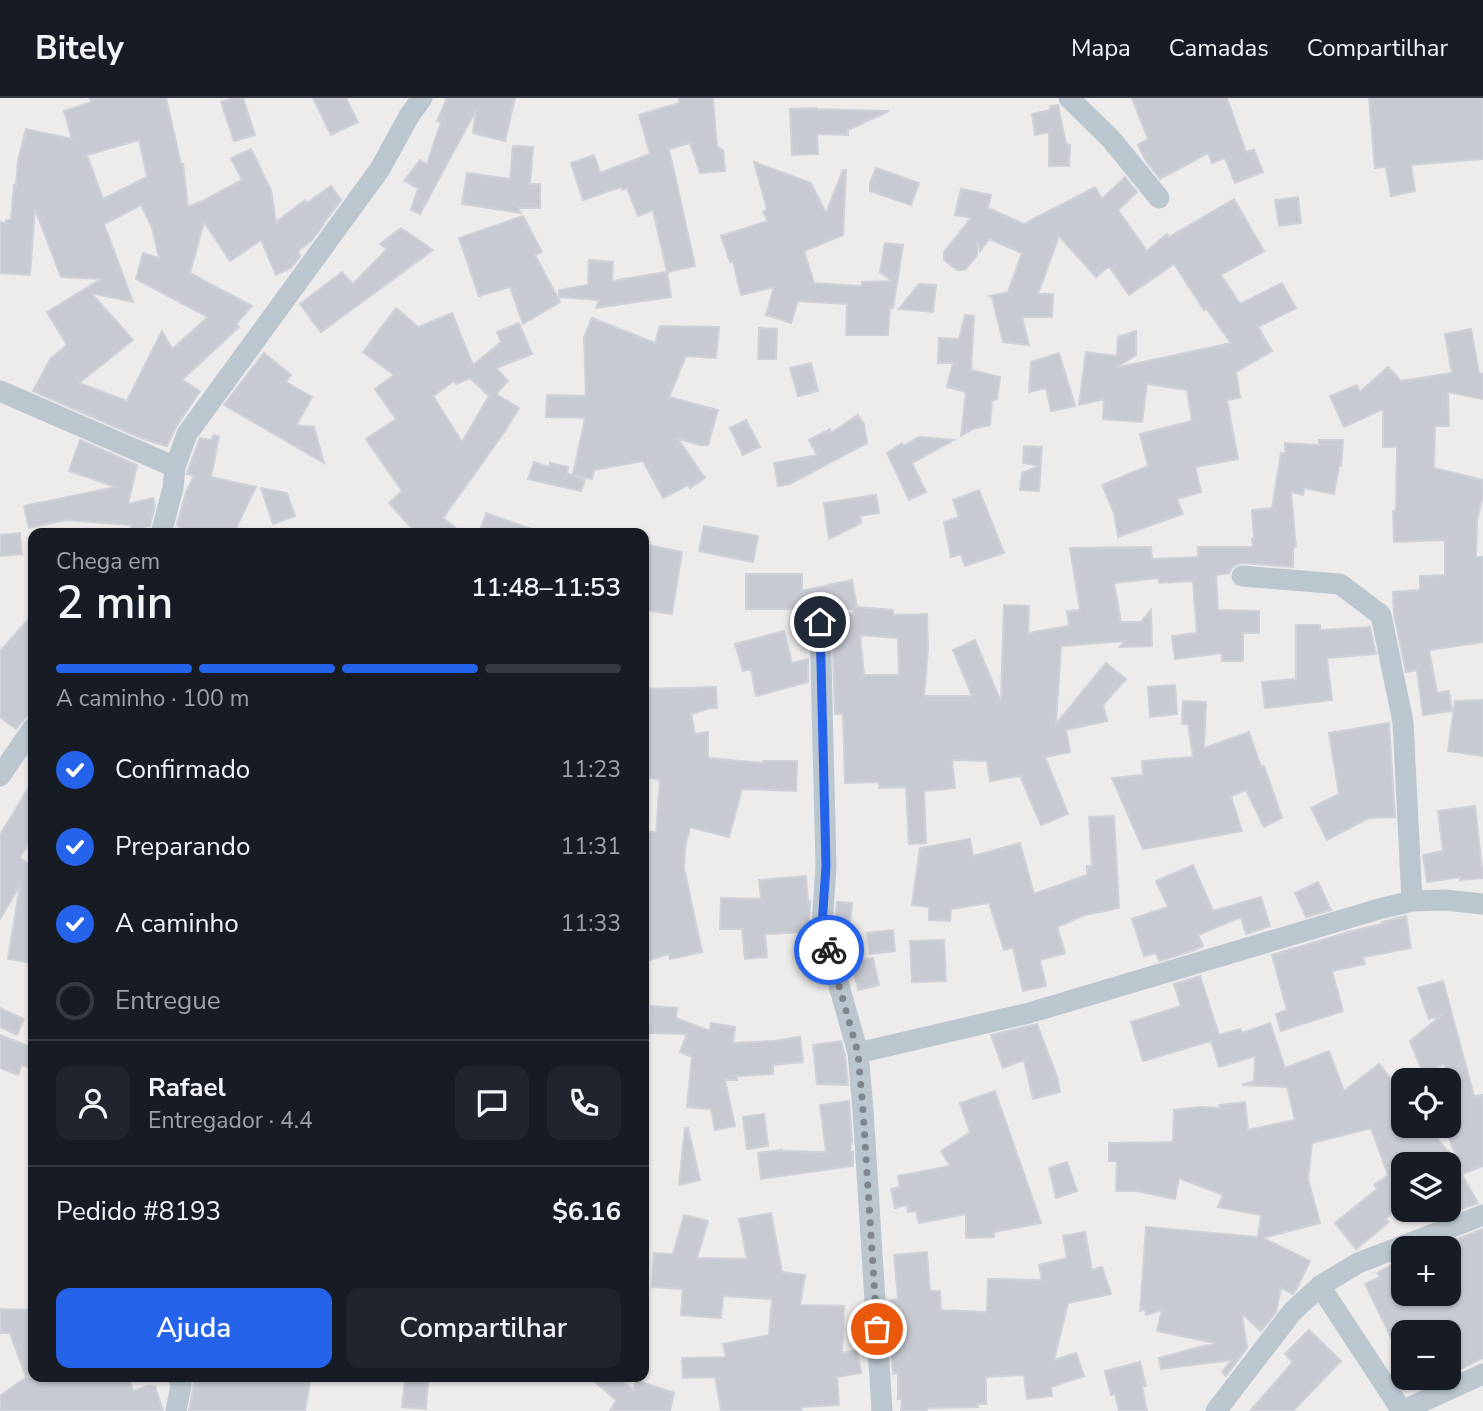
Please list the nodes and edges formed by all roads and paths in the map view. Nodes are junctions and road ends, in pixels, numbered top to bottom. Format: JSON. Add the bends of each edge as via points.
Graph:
{"nodes":[{"id":1,"x":422,"y":98,"type":"edge"},
{"id":2,"x":1069,"y":98,"type":"edge"},
{"id":3,"x":1159,"y":198,"type":"dead end"},
{"id":4,"x":0,"y":391,"type":"edge"},
{"id":5,"x":175,"y":467,"type":"junction"},
{"id":6,"x":163,"y":528,"type":"edge"},
{"id":7,"x":1242,"y":576,"type":"dead end"},
{"id":8,"x":820,"y":622,"type":"dead end"},
{"id":9,"x":28,"y":735,"type":"edge"},
{"id":10,"x":0,"y":776,"type":"edge"},
{"id":11,"x":1412,"y":901,"type":"junction"},
{"id":12,"x":1483,"y":904,"type":"edge"},
{"id":13,"x":858,"y":1053,"type":"junction"},
{"id":14,"x":1483,"y":1215,"type":"edge"},
{"id":15,"x":1320,"y":1286,"type":"junction"},
{"id":16,"x":1483,"y":1374,"type":"edge"},
{"id":17,"x":180,"y":1382,"type":"edge"},
{"id":18,"x":176,"y":1411,"type":"edge"},
{"id":19,"x":882,"y":1411,"type":"edge"},
{"id":20,"x":1216,"y":1411,"type":"edge"},
{"id":21,"x":1402,"y":1411,"type":"edge"}],
"edges":[{"from":1,"to":5,"type":"street","via":[[380,169],[187,434]]},
{"from":2,"to":3,"type":"street","via":[[1111,139]]},
{"from":4,"to":5,"type":"street"},
{"from":5,"to":6,"type":"street"},
{"from":7,"to":11,"type":"street","via":[[1340,584],[1381,615],[1403,722]]},
{"from":8,"to":13,"type":"street","via":[[826,866],[822,925]]},
{"from":9,"to":10,"type":"street"},
{"from":11,"to":12,"type":"street"},
{"from":11,"to":13,"type":"street","via":[[1029,1013]]},
{"from":13,"to":19,"type":"street"},
{"from":14,"to":15,"type":"street","via":[[1358,1263]]},
{"from":15,"to":20,"type":"street","via":[[1292,1312]]},
{"from":15,"to":21,"type":"street"},
{"from":16,"to":21,"type":"street"},
{"from":17,"to":18,"type":"street"}]}
